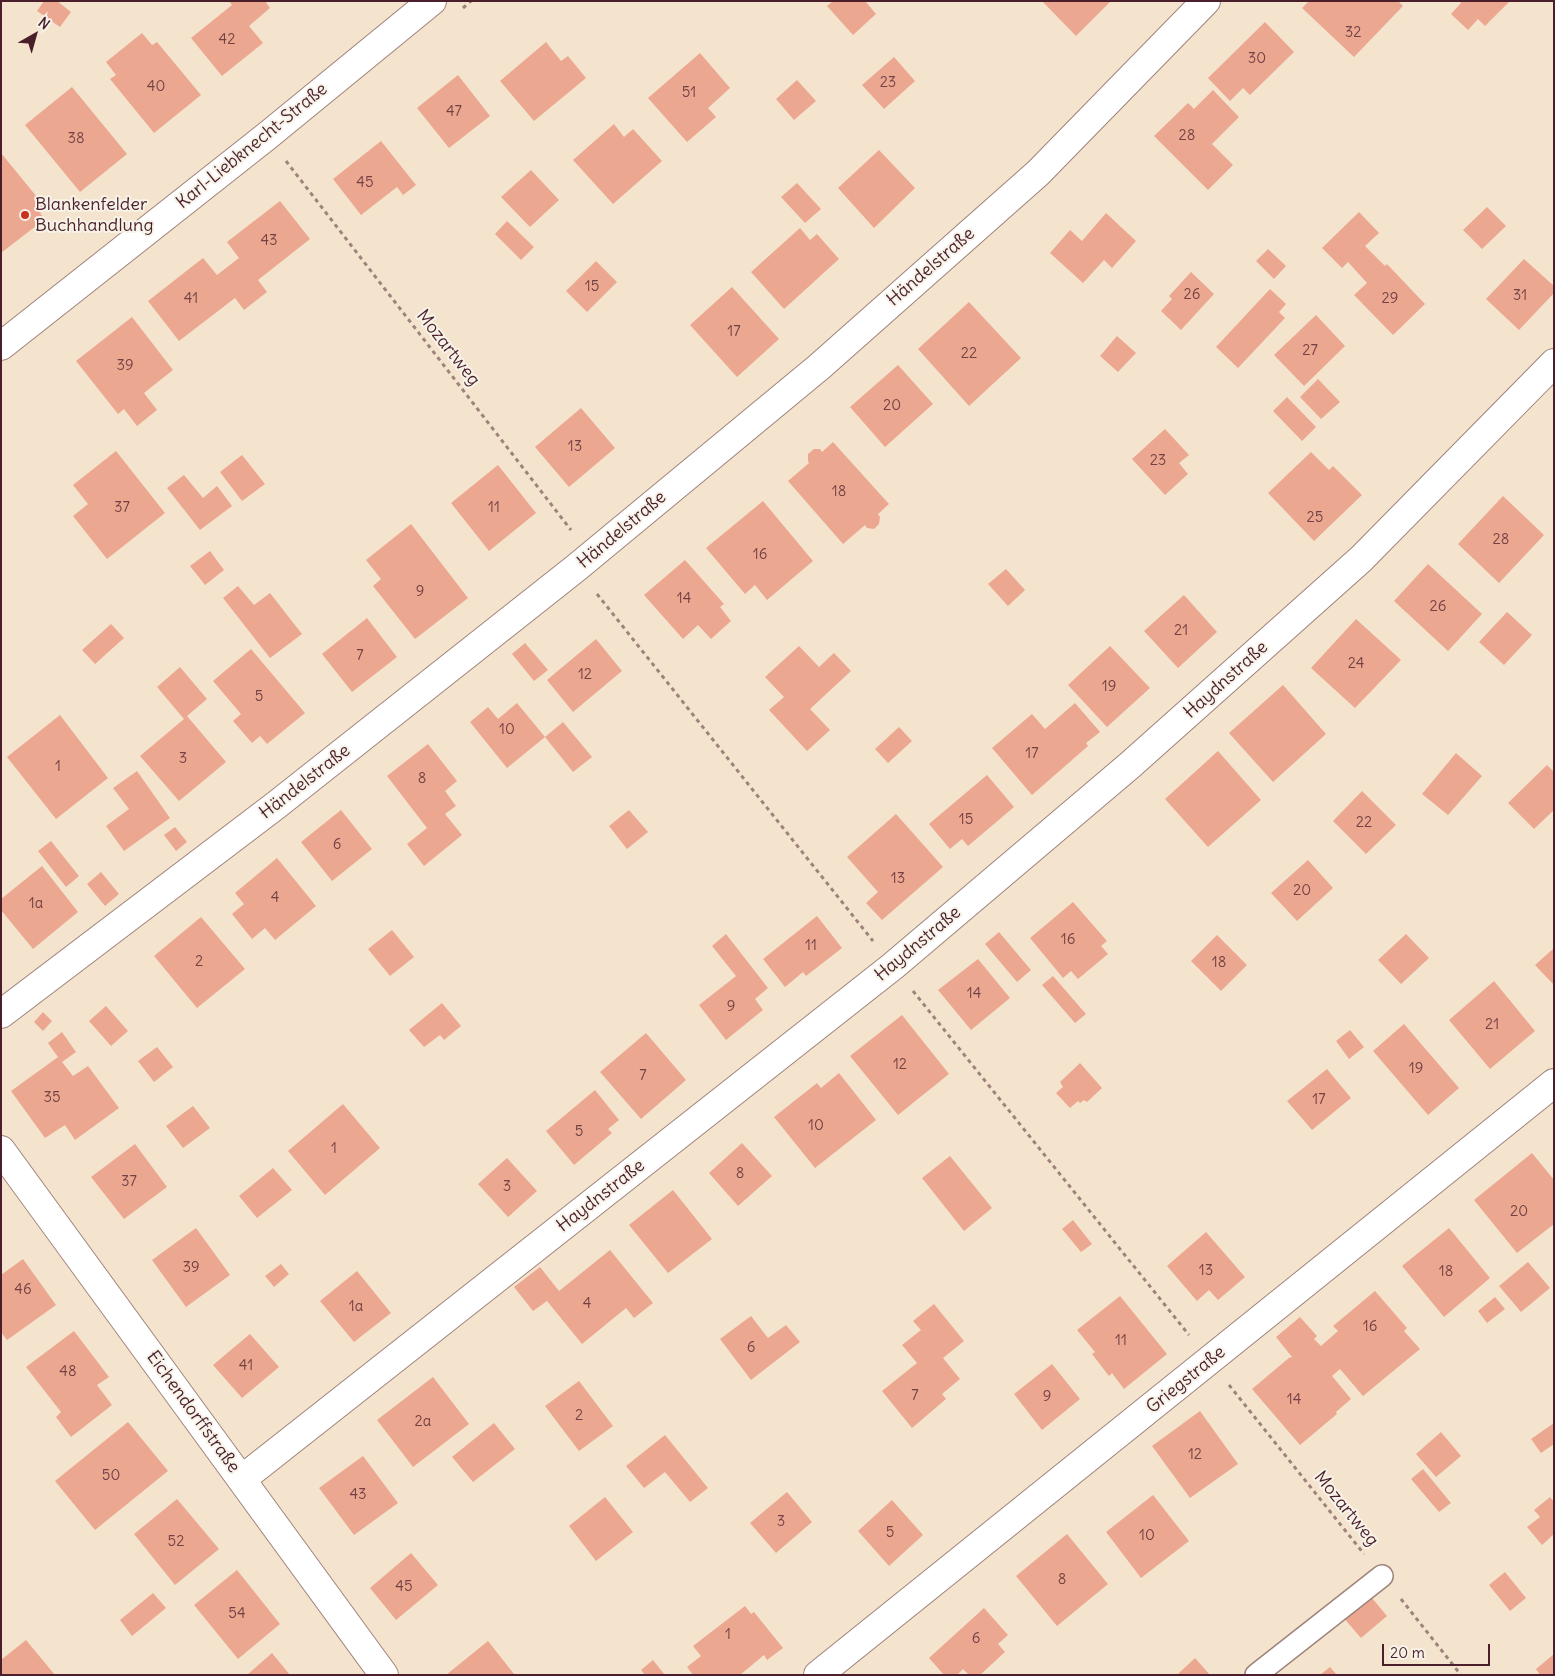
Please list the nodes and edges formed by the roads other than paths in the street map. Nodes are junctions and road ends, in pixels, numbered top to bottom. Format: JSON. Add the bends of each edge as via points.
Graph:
{"nodes":[{"id":1,"x":432,"y":1,"type":"edge"},
{"id":2,"x":1206,"y":1,"type":"edge"},
{"id":3,"x":1,"y":346,"type":"edge"},
{"id":4,"x":1554,"y":363,"type":"edge"},
{"id":5,"x":1,"y":1014,"type":"edge"},
{"id":6,"x":1554,"y":1083,"type":"edge"},
{"id":7,"x":1,"y":1150,"type":"edge"},
{"id":8,"x":242,"y":1479,"type":"junction"},
{"id":9,"x":1382,"y":1576,"type":"road end"},
{"id":10,"x":384,"y":1675,"type":"edge"},
{"id":11,"x":818,"y":1675,"type":"edge"},
{"id":12,"x":1256,"y":1675,"type":"edge"}],
"edges":[{"from":1,"to":3,"type":"street","name":"Karl-Liebknecht-Straße"},
{"from":2,"to":5,"type":"street","name":"Händelstraße","via":[[1038,173],[819,367],[591,556],[275,806]]},
{"from":4,"to":8,"type":"street","name":"Haydnstraße","via":[[1361,559],[1122,772],[893,966]]},
{"from":6,"to":11,"type":"street","name":"Griegstraße"},
{"from":7,"to":8,"type":"street","name":"Eichendorffstraße"},
{"from":8,"to":10,"type":"street","name":"Eichendorffstraße"},
{"from":9,"to":12,"type":"lane"}]}
